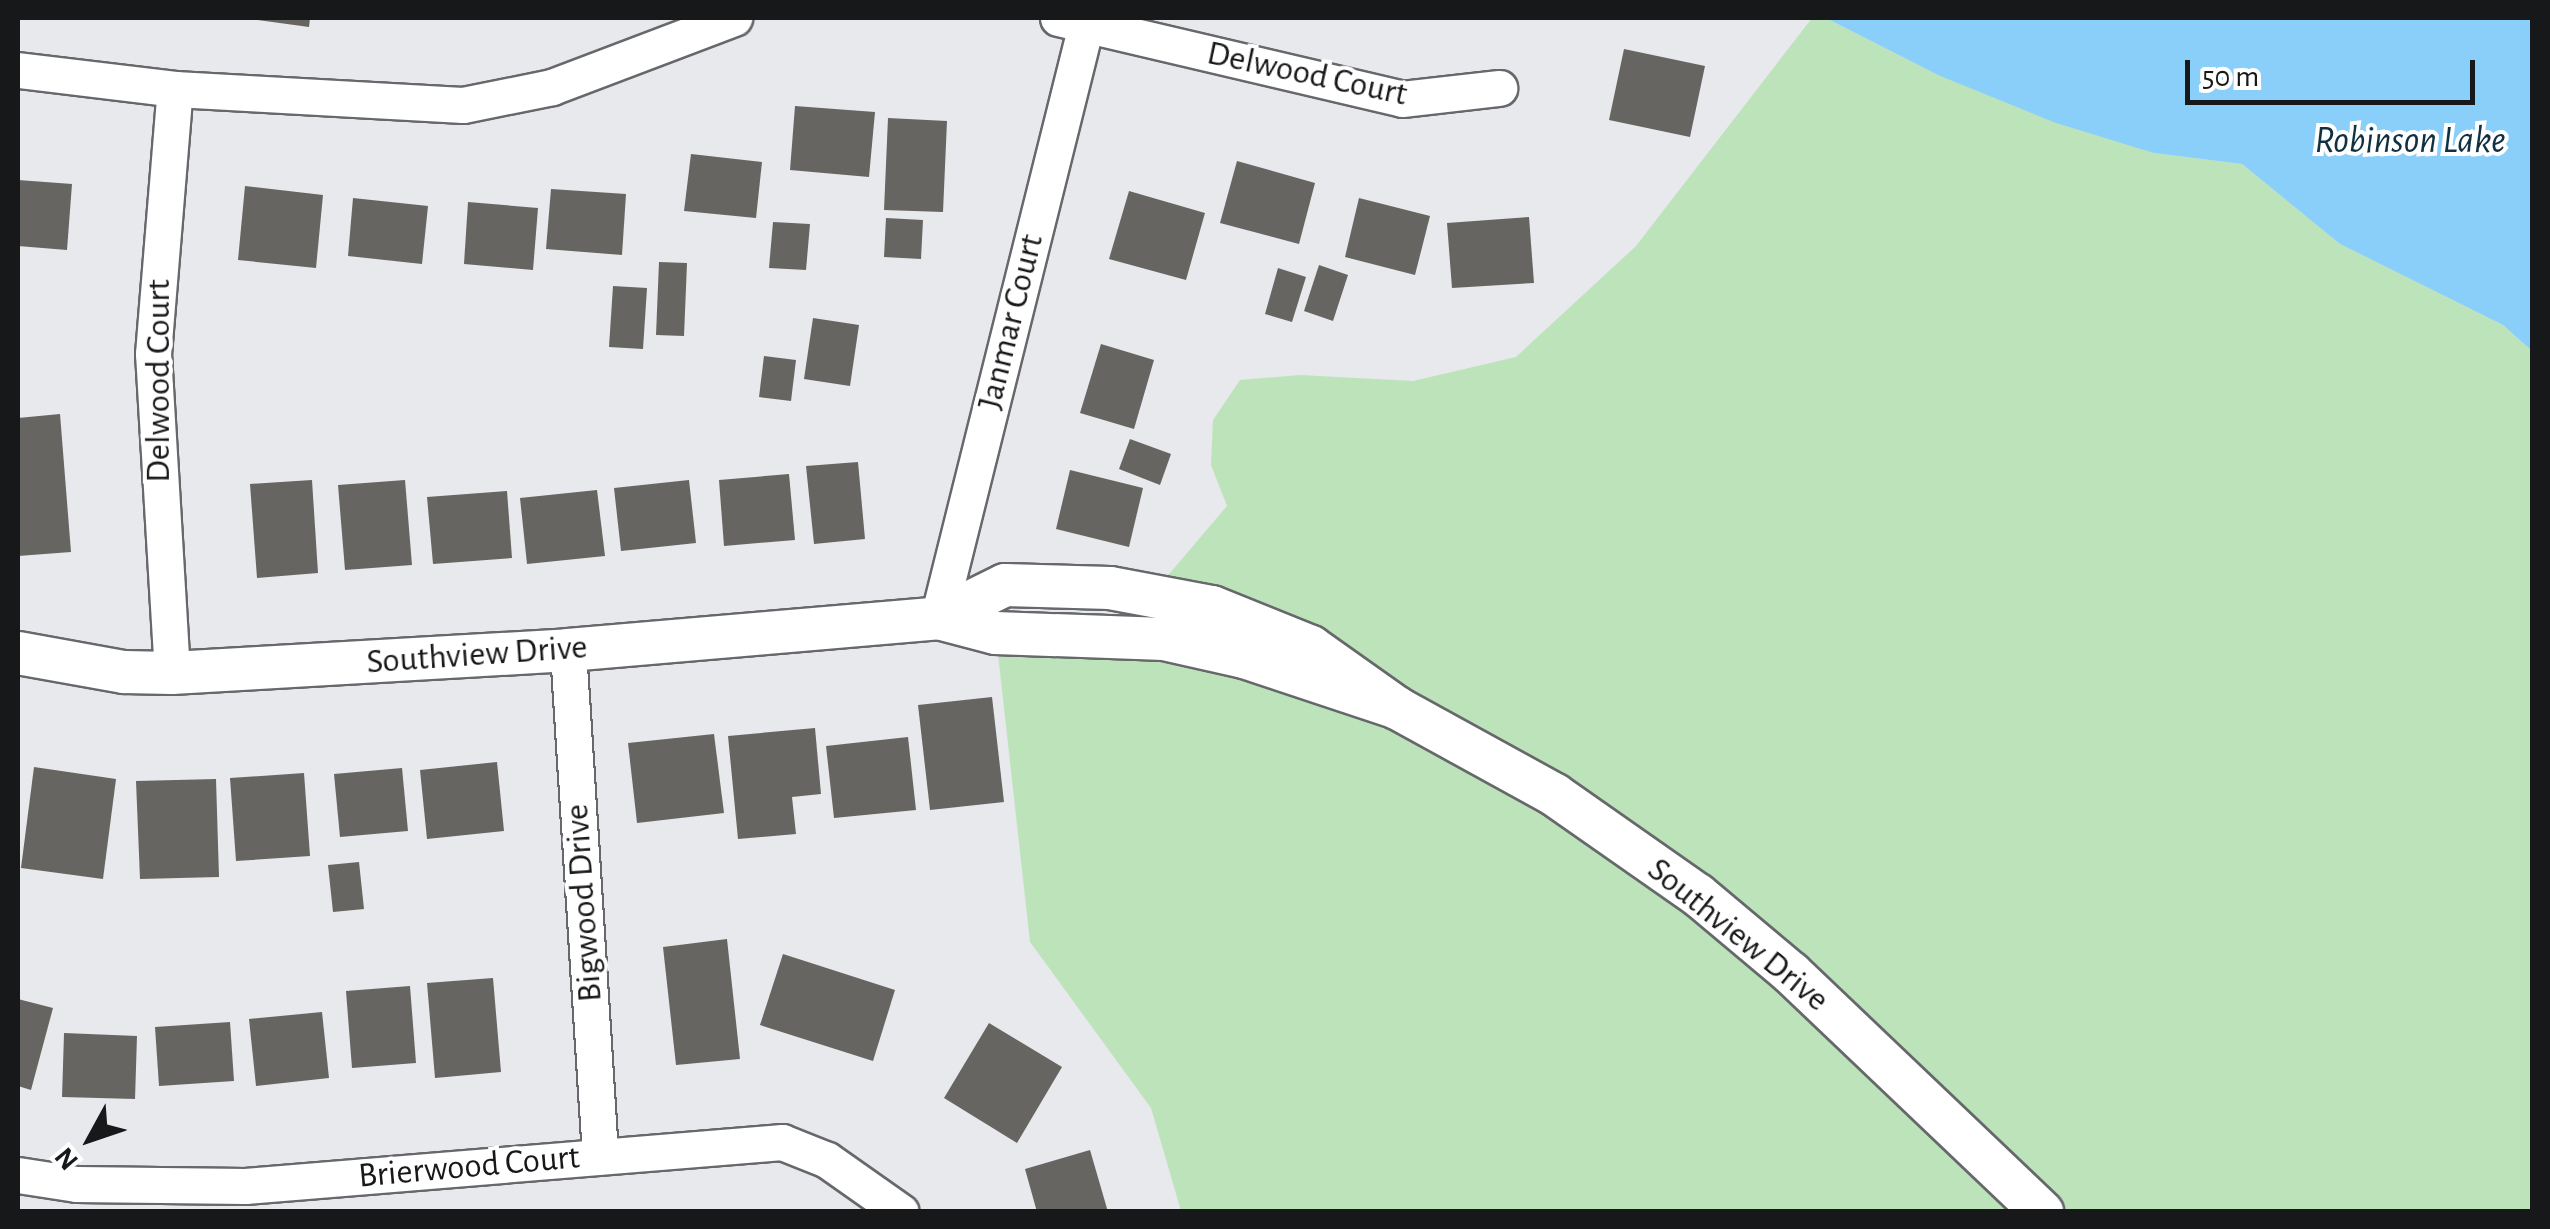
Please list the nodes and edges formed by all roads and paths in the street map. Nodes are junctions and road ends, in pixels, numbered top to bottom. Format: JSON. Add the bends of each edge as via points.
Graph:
{"nodes":[{"id":1,"x":734,"y":18,"type":"edge"},
{"id":2,"x":1072,"y":22,"type":"edge"},
{"id":3,"x":18,"y":70,"type":"edge"},
{"id":4,"x":1499,"y":88,"type":"dead end"},
{"id":5,"x":174,"y":89,"type":"junction"},
{"id":6,"x":938,"y":618,"type":"junction"},
{"id":7,"x":568,"y":650,"type":"junction"},
{"id":8,"x":18,"y":653,"type":"edge"},
{"id":9,"x":172,"y":673,"type":"junction"},
{"id":10,"x":600,"y":1155,"type":"junction"},
{"id":11,"x":18,"y":1175,"type":"edge"},
{"id":12,"x":901,"y":1212,"type":"edge"},
{"id":13,"x":2042,"y":1212,"type":"edge"}],
"edges":[{"from":1,"to":5,"type":"street","via":[[552,86],[463,105]]},
{"from":2,"to":4,"type":"street","name":"Delwood Court","via":[[1402,99]]},
{"from":2,"to":6,"type":"street","name":"Janmar Court"},
{"from":3,"to":5,"type":"street"},
{"from":5,"to":9,"type":"street","name":"Delwood Court","via":[[153,354]]},
{"from":6,"to":7,"type":"street","name":"Southview Drive"},
{"from":6,"to":13,"type":"street","name":"Southview Drive","via":[[1004,585],[1110,588],[1212,607],[1311,647],[1397,708],[1555,795],[1698,895],[1791,973]]},
{"from":7,"to":9,"type":"street","name":"Southview Drive"},
{"from":7,"to":10,"type":"street","name":"Bigwood Drive"},
{"from":8,"to":9,"type":"street","name":"Southview Drive","via":[[124,672]]},
{"from":10,"to":11,"type":"street","name":"Brierwood Court","via":[[245,1186],[76,1184]]},
{"from":10,"to":12,"type":"street","name":"Brierwood Court","via":[[782,1142],[827,1160]]}]}
